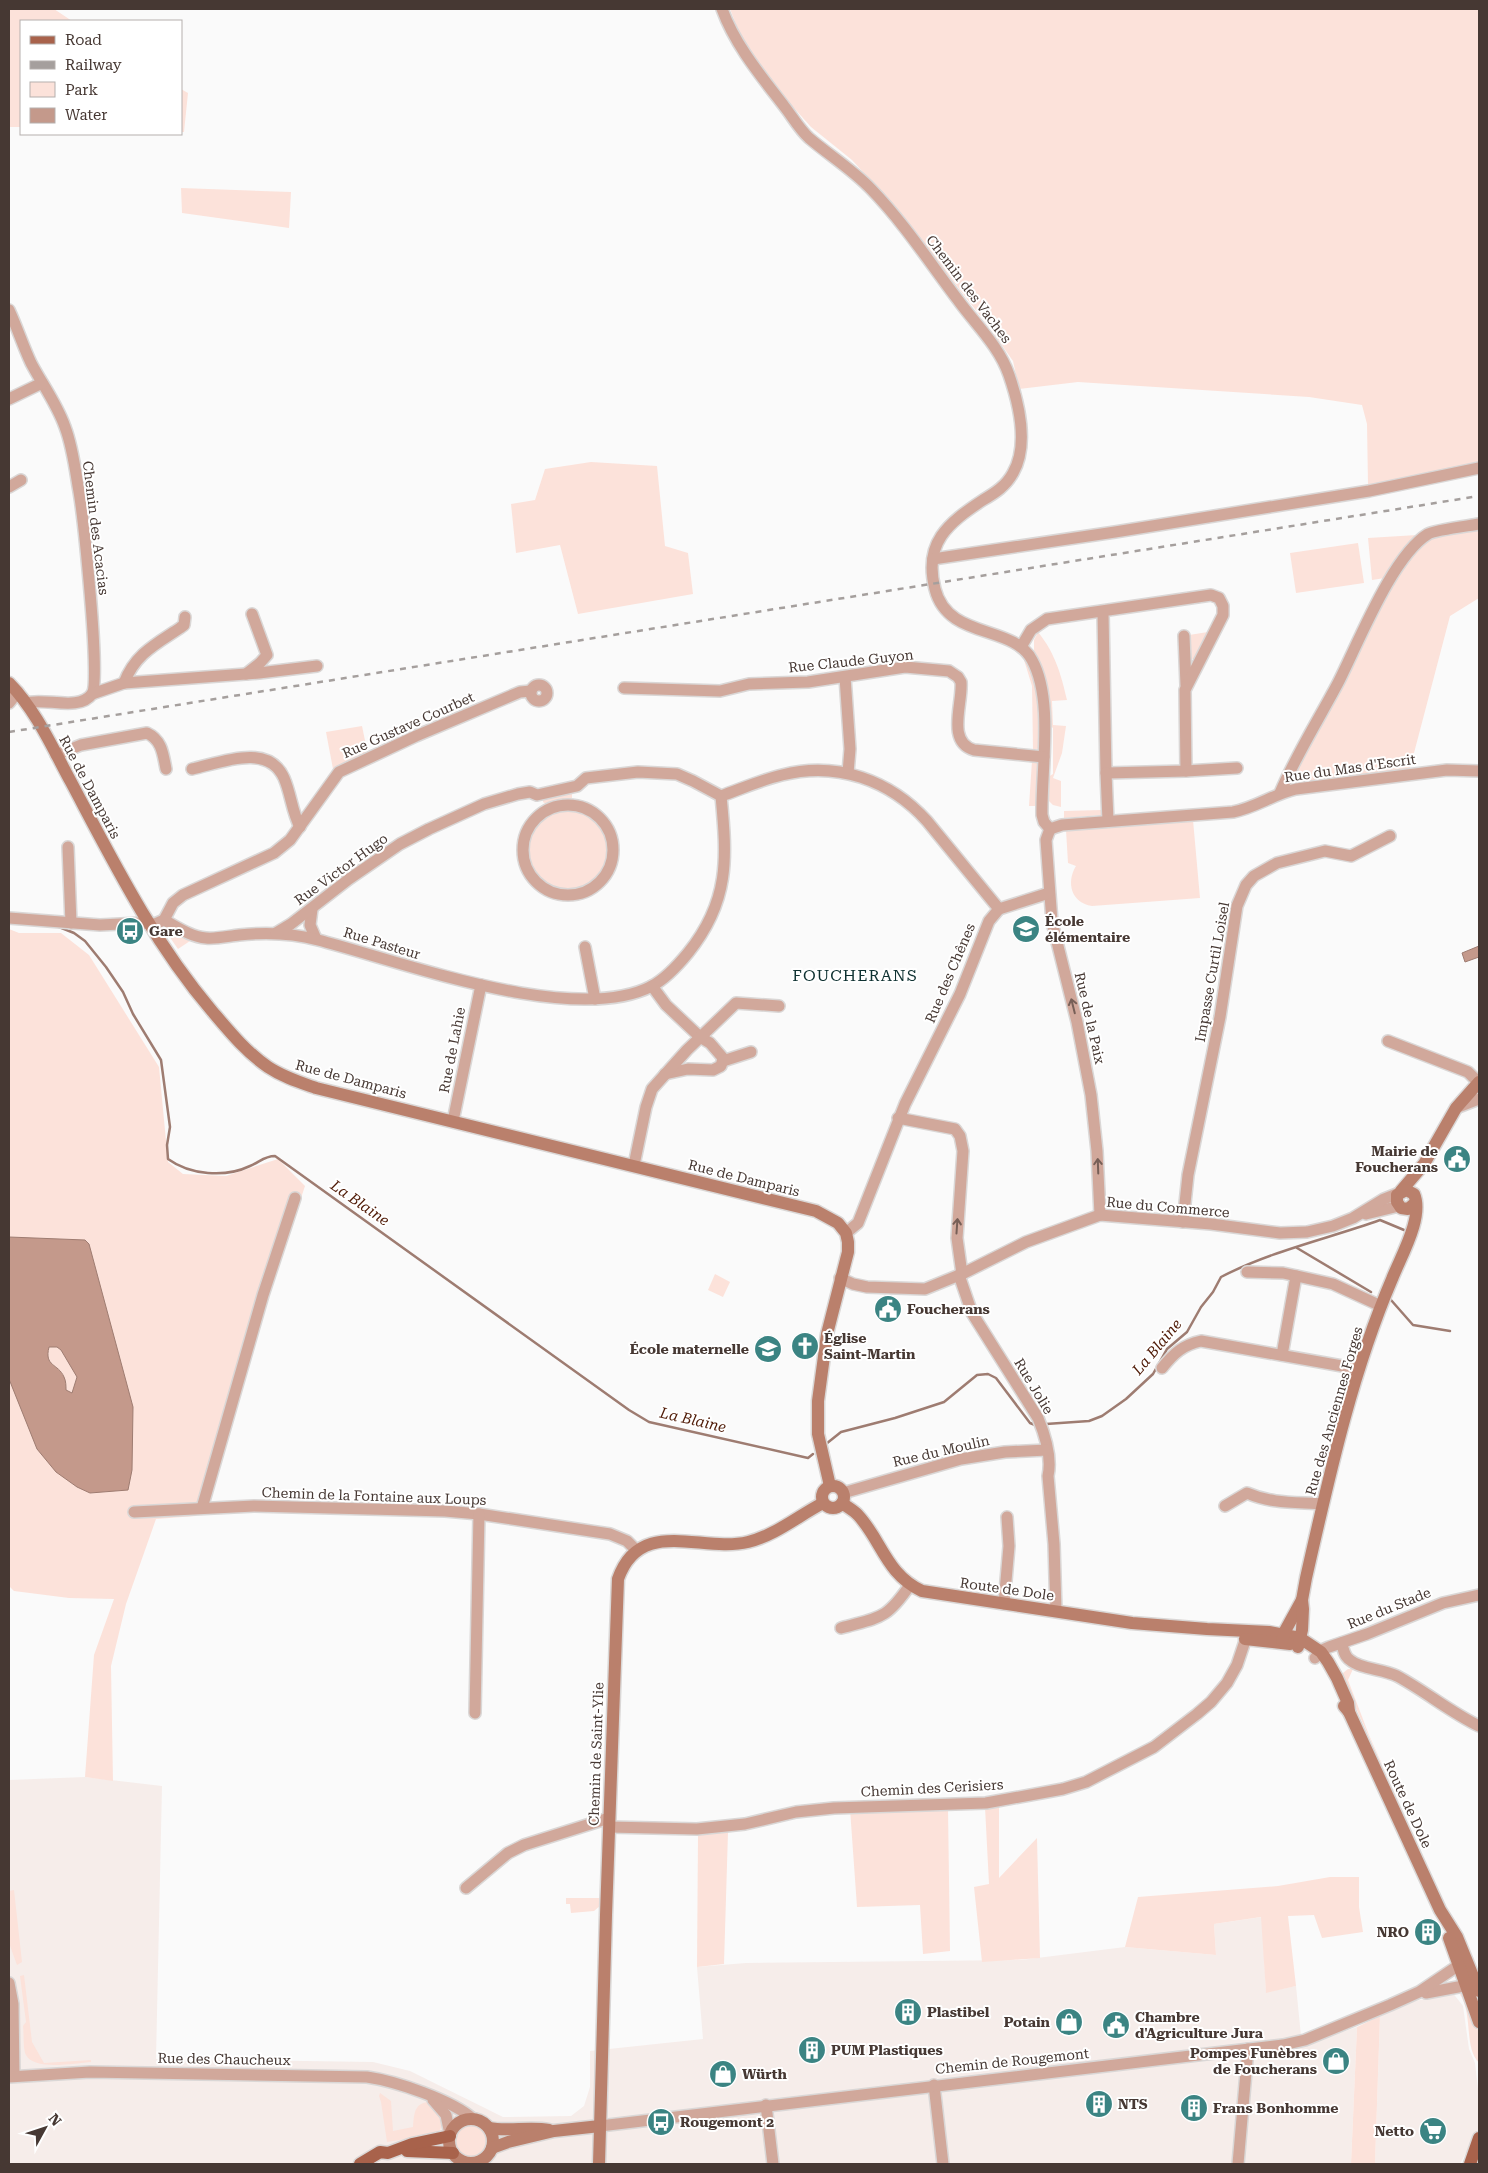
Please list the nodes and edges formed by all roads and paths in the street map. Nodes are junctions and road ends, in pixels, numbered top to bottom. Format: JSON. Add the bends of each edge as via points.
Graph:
{"nodes":[{"id":1,"x":722,"y":9,"type":"edge"},
{"id":2,"x":9,"y":310,"type":"edge"},
{"id":3,"x":42,"y":383,"type":"junction"},
{"id":4,"x":9,"y":399,"type":"edge"},
{"id":5,"x":1479,"y":468,"type":"edge"},
{"id":6,"x":21,"y":480,"type":"dead end"},
{"id":7,"x":9,"y":486,"type":"edge"},
{"id":8,"x":1479,"y":524,"type":"edge"},
{"id":9,"x":934,"y":559,"type":"junction"},
{"id":10,"x":1103,"y":612,"type":"junction"},
{"id":11,"x":252,"y":614,"type":"dead end"},
{"id":12,"x":185,"y":617,"type":"dead end"},
{"id":13,"x":1184,"y":636,"type":"dead end"},
{"id":14,"x":1021,"y":647,"type":"junction"},
{"id":15,"x":317,"y":666,"type":"dead end"},
{"id":16,"x":246,"y":674,"type":"junction"},
{"id":17,"x":845,"y":677,"type":"junction"},
{"id":18,"x":9,"y":683,"type":"edge"},
{"id":19,"x":124,"y":683,"type":"junction"},
{"id":20,"x":1186,"y":686,"type":"junction"},
{"id":21,"x":624,"y":688,"type":"dead end"},
{"id":22,"x":531,"y":691,"type":"dead end"},
{"id":23,"x":18,"y":692,"type":"junction"},
{"id":24,"x":92,"y":694,"type":"junction"},
{"id":25,"x":9,"y":703,"type":"edge"},
{"id":26,"x":26,"y":703,"type":"junction"},
{"id":27,"x":56,"y":756,"type":"junction"},
{"id":28,"x":1044,"y":757,"type":"junction"},
{"id":29,"x":1237,"y":768,"type":"dead end"},
{"id":30,"x":166,"y":769,"type":"dead end"},
{"id":31,"x":192,"y":769,"type":"dead end"},
{"id":32,"x":1186,"y":771,"type":"junction"},
{"id":33,"x":1479,"y":771,"type":"edge"},
{"id":34,"x":848,"y":773,"type":"junction"},
{"id":35,"x":1106,"y":774,"type":"junction"},
{"id":36,"x":577,"y":786,"type":"junction"},
{"id":37,"x":1280,"y":793,"type":"junction"},
{"id":38,"x":537,"y":795,"type":"junction"},
{"id":39,"x":721,"y":796,"type":"junction"},
{"id":40,"x":586,"y":809,"type":"junction"},
{"id":41,"x":534,"y":820,"type":"junction"},
{"id":42,"x":1108,"y":821,"type":"junction"},
{"id":43,"x":300,"y":827,"type":"junction"},
{"id":44,"x":1050,"y":829,"type":"junction"},
{"id":45,"x":1390,"y":836,"type":"dead end"},
{"id":46,"x":68,"y":847,"type":"dead end"},
{"id":47,"x":1049,"y":893,"type":"junction"},
{"id":48,"x":312,"y":909,"type":"junction"},
{"id":49,"x":999,"y":909,"type":"junction"},
{"id":50,"x":9,"y":918,"type":"edge"},
{"id":51,"x":164,"y":920,"type":"junction"},
{"id":52,"x":71,"y":923,"type":"junction"},
{"id":53,"x":147,"y":923,"type":"junction"},
{"id":54,"x":276,"y":932,"type":"junction"},
{"id":55,"x":316,"y":939,"type":"junction"},
{"id":56,"x":585,"y":947,"type":"dead end"},
{"id":57,"x":481,"y":984,"type":"junction"},
{"id":58,"x":652,"y":986,"type":"junction"},
{"id":59,"x":595,"y":999,"type":"junction"},
{"id":60,"x":779,"y":1006,"type":"dead end"},
{"id":61,"x":700,"y":1037,"type":"junction"},
{"id":62,"x":1388,"y":1041,"type":"dead end"},
{"id":63,"x":751,"y":1052,"type":"dead end"},
{"id":64,"x":723,"y":1061,"type":"junction"},
{"id":65,"x":665,"y":1074,"type":"junction"},
{"id":66,"x":1478,"y":1089,"type":"edge"},
{"id":67,"x":898,"y":1118,"type":"junction"},
{"id":68,"x":453,"y":1121,"type":"junction"},
{"id":69,"x":1424,"y":1164,"type":"junction"},
{"id":70,"x":634,"y":1165,"type":"junction"},
{"id":71,"x":295,"y":1198,"type":"dead end"},
{"id":72,"x":1400,"y":1200,"type":"junction"},
{"id":73,"x":1416,"y":1201,"type":"junction"},
{"id":74,"x":1100,"y":1215,"type":"junction"},
{"id":75,"x":1183,"y":1222,"type":"junction"},
{"id":76,"x":846,"y":1233,"type":"junction"},
{"id":77,"x":1410,"y":1234,"type":"junction"},
{"id":78,"x":1247,"y":1272,"type":"dead end"},
{"id":79,"x":961,"y":1275,"type":"junction"},
{"id":80,"x":1296,"y":1276,"type":"junction"},
{"id":81,"x":840,"y":1278,"type":"junction"},
{"id":82,"x":1381,"y":1306,"type":"junction"},
{"id":83,"x":1282,"y":1355,"type":"junction"},
{"id":84,"x":1162,"y":1368,"type":"dead end"},
{"id":85,"x":1359,"y":1369,"type":"junction"},
{"id":86,"x":1047,"y":1450,"type":"junction"},
{"id":87,"x":830,"y":1486,"type":"junction"},
{"id":88,"x":843,"y":1498,"type":"junction"},
{"id":89,"x":823,"y":1503,"type":"junction"},
{"id":90,"x":1323,"y":1504,"type":"junction"},
{"id":91,"x":1225,"y":1506,"type":"dead end"},
{"id":92,"x":202,"y":1508,"type":"junction"},
{"id":93,"x":134,"y":1512,"type":"dead end"},
{"id":94,"x":479,"y":1514,"type":"junction"},
{"id":95,"x":1007,"y":1517,"type":"dead end"},
{"id":96,"x":636,"y":1550,"type":"junction"},
{"id":97,"x":910,"y":1585,"type":"junction"},
{"id":98,"x":1479,"y":1595,"type":"edge"},
{"id":99,"x":1302,"y":1600,"type":"junction"},
{"id":100,"x":1004,"y":1604,"type":"junction"},
{"id":101,"x":1056,"y":1611,"type":"junction"},
{"id":102,"x":842,"y":1628,"type":"dead end"},
{"id":103,"x":1247,"y":1635,"type":"junction"},
{"id":104,"x":1283,"y":1638,"type":"junction"},
{"id":105,"x":1299,"y":1643,"type":"junction"},
{"id":106,"x":1342,"y":1643,"type":"junction"},
{"id":107,"x":1318,"y":1655,"type":"junction"},
{"id":108,"x":475,"y":1713,"type":"dead end"},
{"id":109,"x":1479,"y":1726,"type":"edge"},
{"id":110,"x":609,"y":1823,"type":"junction"},
{"id":111,"x":466,"y":1888,"type":"dead end"},
{"id":112,"x":1463,"y":1964,"type":"junction"},
{"id":113,"x":9,"y":1983,"type":"edge"},
{"id":114,"x":1474,"y":1986,"type":"edge"},
{"id":115,"x":1419,"y":1992,"type":"junction"},
{"id":116,"x":1479,"y":2022,"type":"edge"},
{"id":117,"x":1248,"y":2049,"type":"junction"},
{"id":118,"x":12,"y":2077,"type":"edge"},
{"id":119,"x":934,"y":2085,"type":"junction"},
{"id":120,"x":430,"y":2097,"type":"junction"},
{"id":121,"x":766,"y":2105,"type":"junction"},
{"id":122,"x":473,"y":2119,"type":"junction"},
{"id":123,"x":600,"y":2126,"type":"junction"},
{"id":124,"x":489,"y":2128,"type":"junction"},
{"id":125,"x":554,"y":2131,"type":"junction"},
{"id":126,"x":450,"y":2135,"type":"junction"},
{"id":127,"x":1479,"y":2138,"type":"edge"},
{"id":128,"x":492,"y":2148,"type":"junction"},
{"id":129,"x":394,"y":2151,"type":"junction"},
{"id":130,"x":453,"y":2153,"type":"junction"},
{"id":131,"x":1474,"y":2158,"type":"edge"},
{"id":132,"x":360,"y":2164,"type":"edge"},
{"id":133,"x":374,"y":2164,"type":"edge"},
{"id":134,"x":599,"y":2164,"type":"edge"},
{"id":135,"x":773,"y":2164,"type":"edge"},
{"id":136,"x":943,"y":2164,"type":"edge"},
{"id":137,"x":1238,"y":2164,"type":"edge"}],
"edges":[{"from":1,"to":9,"type":"street","name":"Chemin des Vaches","via":[[749,59],[807,136],[870,187],[912,237],[1005,364],[1018,414],[1018,462],[1004,485],[945,530],[936,544]]},
{"from":2,"to":3,"type":"street","name":"Chemin des Acacias"},
{"from":3,"to":4,"type":"street"},
{"from":3,"to":24,"type":"street","name":"Chemin des Acacias","via":[[66,427],[78,485],[94,659]]},
{"from":5,"to":9,"type":"street","via":[[1106,534]]},
{"from":6,"to":7,"type":"street"},
{"from":8,"to":37,"type":"street","via":[[1429,533],[1405,557],[1384,590]]},
{"from":9,"to":14,"type":"street","name":"Chemin des Vaches","via":[[932,572],[942,607],[968,625]]},
{"from":10,"to":14,"type":"street","via":[[1047,619],[1031,630]]},
{"from":10,"to":20,"type":"street","via":[[1211,595],[1219,598],[1223,616]]},
{"from":10,"to":35,"type":"street"},
{"from":11,"to":16,"type":"street","via":[[267,655]]},
{"from":12,"to":19,"type":"street","via":[[180,628],[147,649]]},
{"from":13,"to":20,"type":"street"},
{"from":14,"to":28,"type":"street","via":[[1030,655],[1040,679]]},
{"from":15,"to":16,"type":"street"},
{"from":16,"to":19,"type":"street"},
{"from":17,"to":21,"type":"street","name":"Rue Claude Guyon","via":[[749,684],[720,691]]},
{"from":17,"to":28,"type":"street","name":"Rue Claude Guyon","via":[[905,667],[954,673],[961,682],[958,734],[966,746],[974,750]]},
{"from":17,"to":34,"type":"street","via":[[850,749]]},
{"from":18,"to":23,"type":"main road","name":"Rue de Damparis"},
{"from":19,"to":24,"type":"street"},
{"from":20,"to":32,"type":"street"},
{"from":22,"to":43,"type":"street","name":"Rue Gustave Courbet","via":[[520,692],[339,772]]},
{"from":23,"to":25,"type":"street"},
{"from":23,"to":26,"type":"main road","name":"Rue de Damparis"},
{"from":24,"to":26,"type":"street","via":[[81,701],[69,703]]},
{"from":26,"to":27,"type":"main road","name":"Rue de Damparis"},
{"from":27,"to":30,"type":"street","via":[[81,745],[147,734],[161,746]]},
{"from":27,"to":53,"type":"main road","name":"Rue de Damparis"},
{"from":28,"to":44,"type":"street","via":[[1042,814]]},
{"from":29,"to":32,"type":"street"},
{"from":31,"to":43,"type":"street","via":[[245,758],[264,758],[276,765],[284,778]]},
{"from":32,"to":35,"type":"street"},
{"from":33,"to":37,"type":"street","name":"Rue du Mas d'Escrit","via":[[1447,770]]},
{"from":34,"to":39,"type":"street","via":[[820,770],[792,773]]},
{"from":34,"to":49,"type":"street","via":[[888,788],[916,808]]},
{"from":35,"to":42,"type":"street"},
{"from":36,"to":38,"type":"street","name":"Rue Victor Hugo"},
{"from":36,"to":39,"type":"street","name":"Rue Victor Hugo","via":[[586,778],[659,772],[677,774]]},
{"from":36,"to":40,"type":"street","via":[[578,798]]},
{"from":37,"to":42,"type":"street","name":"Rue du Mas d'Escrit","via":[[1241,810]]},
{"from":38,"to":41,"type":"street"},
{"from":38,"to":48,"type":"street","name":"Rue Victor Hugo","via":[[530,792],[518,794],[484,804],[429,829],[374,860]]},
{"from":39,"to":58,"type":"street","name":"Rue Pasteur","via":[[726,848],[716,907],[694,946]]},
{"from":40,"to":41,"type":"street","via":[[561,806],[549,809]]},
{"from":40,"to":41,"type":"street","via":[[607,829],[613,853],[608,872],[600,882],[576,895],[549,892],[529,873],[523,858],[523,846]]},
{"from":42,"to":44,"type":"street","name":"Rue du Mas d'Escrit"},
{"from":43,"to":51,"type":"street","name":"Rue Gustave Courbet","via":[[274,854],[178,899]]},
{"from":44,"to":47,"type":"street","name":"Rue de la Paix","via":[[1046,836]]},
{"from":45,"to":75,"type":"street","name":"Impasse Curtil Loisel","via":[[1351,856],[1324,851],[1277,863],[1254,876],[1246,885],[1237,906],[1220,1017],[1188,1175]]},
{"from":46,"to":52,"type":"street"},
{"from":47,"to":49,"type":"street"},
{"from":74,"to":47,"type":"street","name":"Rue de la Paix","one_way":true,"via":[[1096,1135],[1087,1073],[1052,922]]},
{"from":48,"to":54,"type":"street","name":"Rue Victor Hugo"},
{"from":48,"to":55,"type":"street","via":[[310,925]]},
{"from":49,"to":67,"type":"street","name":"Rue des Chênes","via":[[989,921],[960,994]]},
{"from":50,"to":52,"type":"street"},
{"from":51,"to":53,"type":"street"},
{"from":51,"to":54,"type":"street","name":"Rue Pasteur","via":[[205,938]]},
{"from":52,"to":53,"type":"street"},
{"from":53,"to":68,"type":"main road","name":"Rue de Damparis","via":[[178,969],[223,1025],[269,1068],[316,1088]]},
{"from":54,"to":55,"type":"street","name":"Rue Pasteur"},
{"from":55,"to":57,"type":"street","name":"Rue Pasteur","via":[[415,969]]},
{"from":56,"to":59,"type":"street"},
{"from":57,"to":59,"type":"street","name":"Rue Pasteur","via":[[557,997]]},
{"from":57,"to":68,"type":"street","name":"Rue de Lahie"},
{"from":58,"to":59,"type":"street","name":"Rue Pasteur","via":[[622,997]]},
{"from":58,"to":61,"type":"street"},
{"from":60,"to":61,"type":"street","via":[[736,1003]]},
{"from":61,"to":64,"type":"street","via":[[716,1049]]},
{"from":61,"to":65,"type":"street"},
{"from":62,"to":66,"type":"street","via":[[1468,1072]]},
{"from":63,"to":64,"type":"street"},
{"from":64,"to":65,"type":"street","via":[[713,1070],[688,1069]]},
{"from":65,"to":70,"type":"street","via":[[652,1089]]},
{"from":66,"to":69,"type":"main road","via":[[1456,1108]]},
{"from":67,"to":76,"type":"street","name":"Rue des Chênes","via":[[858,1223]]},
{"from":79,"to":67,"type":"street","name":"Rue Jolie","one_way":true,"via":[[957,1238],[963,1151],[960,1136],[954,1129]]},
{"from":68,"to":70,"type":"main road","name":"Rue de Damparis"},
{"from":69,"to":72,"type":"main road"},
{"from":69,"to":73,"type":"main road","name":"Rue des Anciennes Forges"},
{"from":70,"to":76,"type":"main road","name":"Rue de Damparis","via":[[816,1211],[838,1223]]},
{"from":71,"to":92,"type":"street","via":[[263,1295]]},
{"from":72,"to":73,"type":"main road","via":[[1411,1208]]},
{"from":72,"to":73,"type":"main road","via":[[1410,1191]]},
{"from":72,"to":75,"type":"street","name":"Rue du Commerce","via":[[1384,1199],[1357,1216],[1320,1230],[1280,1233]]},
{"from":72,"to":77,"type":"main road"},
{"from":73,"to":77,"type":"main road","name":"Rue des Anciennes Forges","via":[[1416,1221]]},
{"from":74,"to":75,"type":"street","name":"Rue du Commerce"},
{"from":74,"to":79,"type":"street","name":"Rue du Commerce","via":[[1026,1242]]},
{"from":76,"to":81,"type":"main road","via":[[848,1252]]},
{"from":77,"to":82,"type":"main road","name":"Rue des Anciennes Forges"},
{"from":78,"to":80,"type":"street"},
{"from":79,"to":81,"type":"street","name":"Rue du Commerce","via":[[918,1290],[867,1287]]},
{"from":79,"to":86,"type":"street","name":"Rue Jolie","via":[[972,1313],[1038,1418]]},
{"from":80,"to":82,"type":"street","via":[[1334,1284]]},
{"from":80,"to":83,"type":"street"},
{"from":81,"to":87,"type":"main road","via":[[827,1334],[818,1401],[818,1434]]},
{"from":82,"to":85,"type":"main road","name":"Rue des Anciennes Forges"},
{"from":83,"to":84,"type":"street","via":[[1201,1341],[1188,1344],[1174,1353]]},
{"from":83,"to":85,"type":"street"},
{"from":85,"to":90,"type":"main road","name":"Rue des Anciennes Forges"},
{"from":86,"to":88,"type":"street","name":"Rue du Moulin","via":[[961,1459]]},
{"from":86,"to":101,"type":"street","name":"Rue Jolie"},
{"from":87,"to":88,"type":"main road","via":[[836,1487]]},
{"from":87,"to":89,"type":"main road","via":[[822,1494]]},
{"from":88,"to":89,"type":"main road","via":[[832,1509]]},
{"from":88,"to":97,"type":"main road","name":"Route de Dole","via":[[862,1520],[893,1568]]},
{"from":89,"to":96,"type":"main road","via":[[765,1536],[746,1542],[659,1542]]},
{"from":90,"to":91,"type":"street","via":[[1286,1504],[1262,1500],[1246,1493]]},
{"from":90,"to":99,"type":"main road","name":"Rue des Anciennes Forges"},
{"from":92,"to":93,"type":"street","name":"Chemin de la Fontaine aux Loups"},
{"from":92,"to":94,"type":"street","name":"Chemin de la Fontaine aux Loups","via":[[283,1506]]},
{"from":94,"to":96,"type":"street","name":"Chemin de la Fontaine aux Loups","via":[[610,1534],[628,1541]]},
{"from":94,"to":108,"type":"street"},
{"from":95,"to":100,"type":"street","via":[[1009,1546]]},
{"from":96,"to":110,"type":"main road","name":"Chemin de Saint-Ylie","via":[[622,1566],[616,1592]]},
{"from":97,"to":100,"type":"main road","name":"Route de Dole","via":[[922,1591]]},
{"from":97,"to":102,"type":"street","via":[[895,1607],[882,1617]]},
{"from":98,"to":106,"type":"street","name":"Rue du Stade","via":[[1443,1603]]},
{"from":99,"to":104,"type":"main road","name":"Rue des Anciennes Forges"},
{"from":99,"to":105,"type":"main road","name":"Rue des Anciennes Forges","via":[[1304,1609]]},
{"from":100,"to":101,"type":"main road","name":"Route de Dole"},
{"from":101,"to":103,"type":"main road","name":"Route de Dole"},
{"from":103,"to":104,"type":"main road","name":"Route de Dole"},
{"from":103,"to":110,"type":"street","name":"Chemin des Cerisiers","via":[[1227,1684],[1211,1702],[1154,1746],[1086,1782],[1063,1789],[986,1803],[796,1812],[745,1824],[697,1829]]},
{"from":104,"to":105,"type":"main road","name":"Route de Dole"},
{"from":105,"to":107,"type":"main road","name":"Route de Dole"},
{"from":106,"to":107,"type":"street","name":"Rue du Stade"},
{"from":106,"to":109,"type":"street","via":[[1345,1654],[1354,1663],[1398,1677]]},
{"from":107,"to":112,"type":"main road","name":"Route de Dole","via":[[1349,1712]]},
{"from":110,"to":111,"type":"street","name":"Chemin des Cerisiers","via":[[524,1845]]},
{"from":110,"to":123,"type":"main road","name":"Chemin de Saint-Ylie"},
{"from":112,"to":114,"type":"main road","name":"Route de Dole"},
{"from":112,"to":115,"type":"street","name":"Chemin de Rougemont"},
{"from":113,"to":118,"type":"street","name":"Rue des Chaucheux","via":[[13,2004]]},
{"from":114,"to":115,"type":"street","name":"Chemin de Rougemont"},
{"from":114,"to":116,"type":"main road","name":"Route de Dole"},
{"from":115,"to":117,"type":"street","name":"Chemin de Rougemont","via":[[1305,2040]]},
{"from":117,"to":119,"type":"street","name":"Chemin de Rougemont"},
{"from":117,"to":137,"type":"street"},
{"from":118,"to":120,"type":"street","name":"Rue des Chaucheux","via":[[90,2072],[367,2077],[398,2083]]},
{"from":119,"to":121,"type":"street","name":"Chemin de Rougemont"},
{"from":119,"to":136,"type":"street"},
{"from":120,"to":122,"type":"street","name":"Rue des Chaucheux","via":[[450,2104]]},
{"from":120,"to":126,"type":"street","name":"Rue des Chaucheux","via":[[446,2114]]},
{"from":121,"to":123,"type":"street","name":"Chemin de Rougemont"},
{"from":121,"to":135,"type":"street"},
{"from":122,"to":124,"type":"main road"},
{"from":122,"to":126,"type":"main road","via":[[459,2122]]},
{"from":123,"to":125,"type":"main road"},
{"from":123,"to":134,"type":"main road","name":"Chemin de Saint-Ylie"},
{"from":124,"to":125,"type":"main road"},
{"from":124,"to":128,"type":"main road","via":[[493,2136]]},
{"from":125,"to":128,"type":"main road"},
{"from":126,"to":129,"type":"main road"},
{"from":126,"to":130,"type":"main road"},
{"from":127,"to":131,"type":"main road"},
{"from":128,"to":130,"type":"main road","via":[[485,2158],[474,2162],[462,2161]]},
{"from":129,"to":130,"type":"main road"},
{"from":129,"to":132,"type":"main road","via":[[380,2152]]},
{"from":129,"to":133,"type":"main road"}]}
